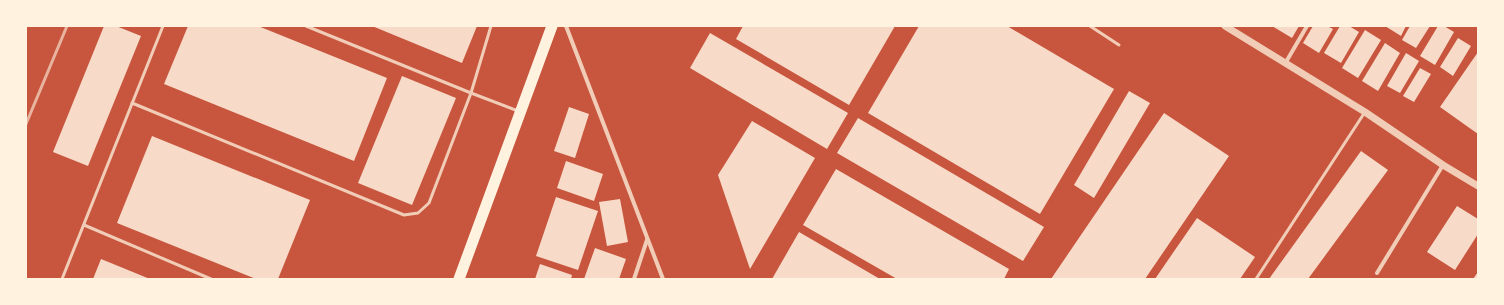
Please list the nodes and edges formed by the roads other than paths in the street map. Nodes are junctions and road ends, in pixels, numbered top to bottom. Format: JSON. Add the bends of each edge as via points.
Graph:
{"nodes":[{"id":1,"x":163,"y":26,"type":"edge"},
{"id":2,"x":306,"y":26,"type":"edge"},
{"id":3,"x":491,"y":26,"type":"edge"},
{"id":4,"x":552,"y":26,"type":"edge"},
{"id":5,"x":566,"y":26,"type":"edge"},
{"id":6,"x":1090,"y":26,"type":"edge"},
{"id":7,"x":1226,"y":26,"type":"edge"},
{"id":8,"x":1307,"y":26,"type":"edge"},
{"id":9,"x":1119,"y":45,"type":"dead end"},
{"id":10,"x":1286,"y":62,"type":"junction"},
{"id":11,"x":471,"y":93,"type":"junction"},
{"id":12,"x":132,"y":103,"type":"junction"},
{"id":13,"x":521,"y":112,"type":"junction"},
{"id":14,"x":1365,"y":112,"type":"junction"},
{"id":15,"x":1443,"y":165,"type":"junction"},
{"id":16,"x":1478,"y":186,"type":"edge"},
{"id":17,"x":84,"y":225,"type":"junction"},
{"id":18,"x":647,"y":240,"type":"junction"},
{"id":19,"x":1377,"y":273,"type":"dead end"},
{"id":20,"x":62,"y":279,"type":"edge"},
{"id":21,"x":211,"y":279,"type":"edge"},
{"id":22,"x":459,"y":279,"type":"edge"},
{"id":23,"x":634,"y":279,"type":"edge"},
{"id":24,"x":663,"y":279,"type":"edge"},
{"id":25,"x":1256,"y":279,"type":"edge"}],
"edges":[{"from":1,"to":12,"type":"lane"},
{"from":2,"to":11,"type":"lane"},
{"from":3,"to":11,"type":"lane"},
{"from":4,"to":13,"type":"highway"},
{"from":5,"to":18,"type":"street"},
{"from":6,"to":9,"type":"lane"},
{"from":7,"to":10,"type":"street"},
{"from":8,"to":10,"type":"street"},
{"from":10,"to":14,"type":"street"},
{"from":11,"to":12,"type":"lane","via":[[429,202],[418,213],[404,215]]},
{"from":11,"to":13,"type":"lane"},
{"from":12,"to":17,"type":"lane"},
{"from":13,"to":22,"type":"highway"},
{"from":14,"to":15,"type":"street"},
{"from":14,"to":25,"type":"lane"},
{"from":15,"to":16,"type":"street"},
{"from":15,"to":19,"type":"street"},
{"from":17,"to":20,"type":"lane"},
{"from":17,"to":21,"type":"lane"},
{"from":18,"to":23,"type":"street"},
{"from":18,"to":24,"type":"street"}]}
